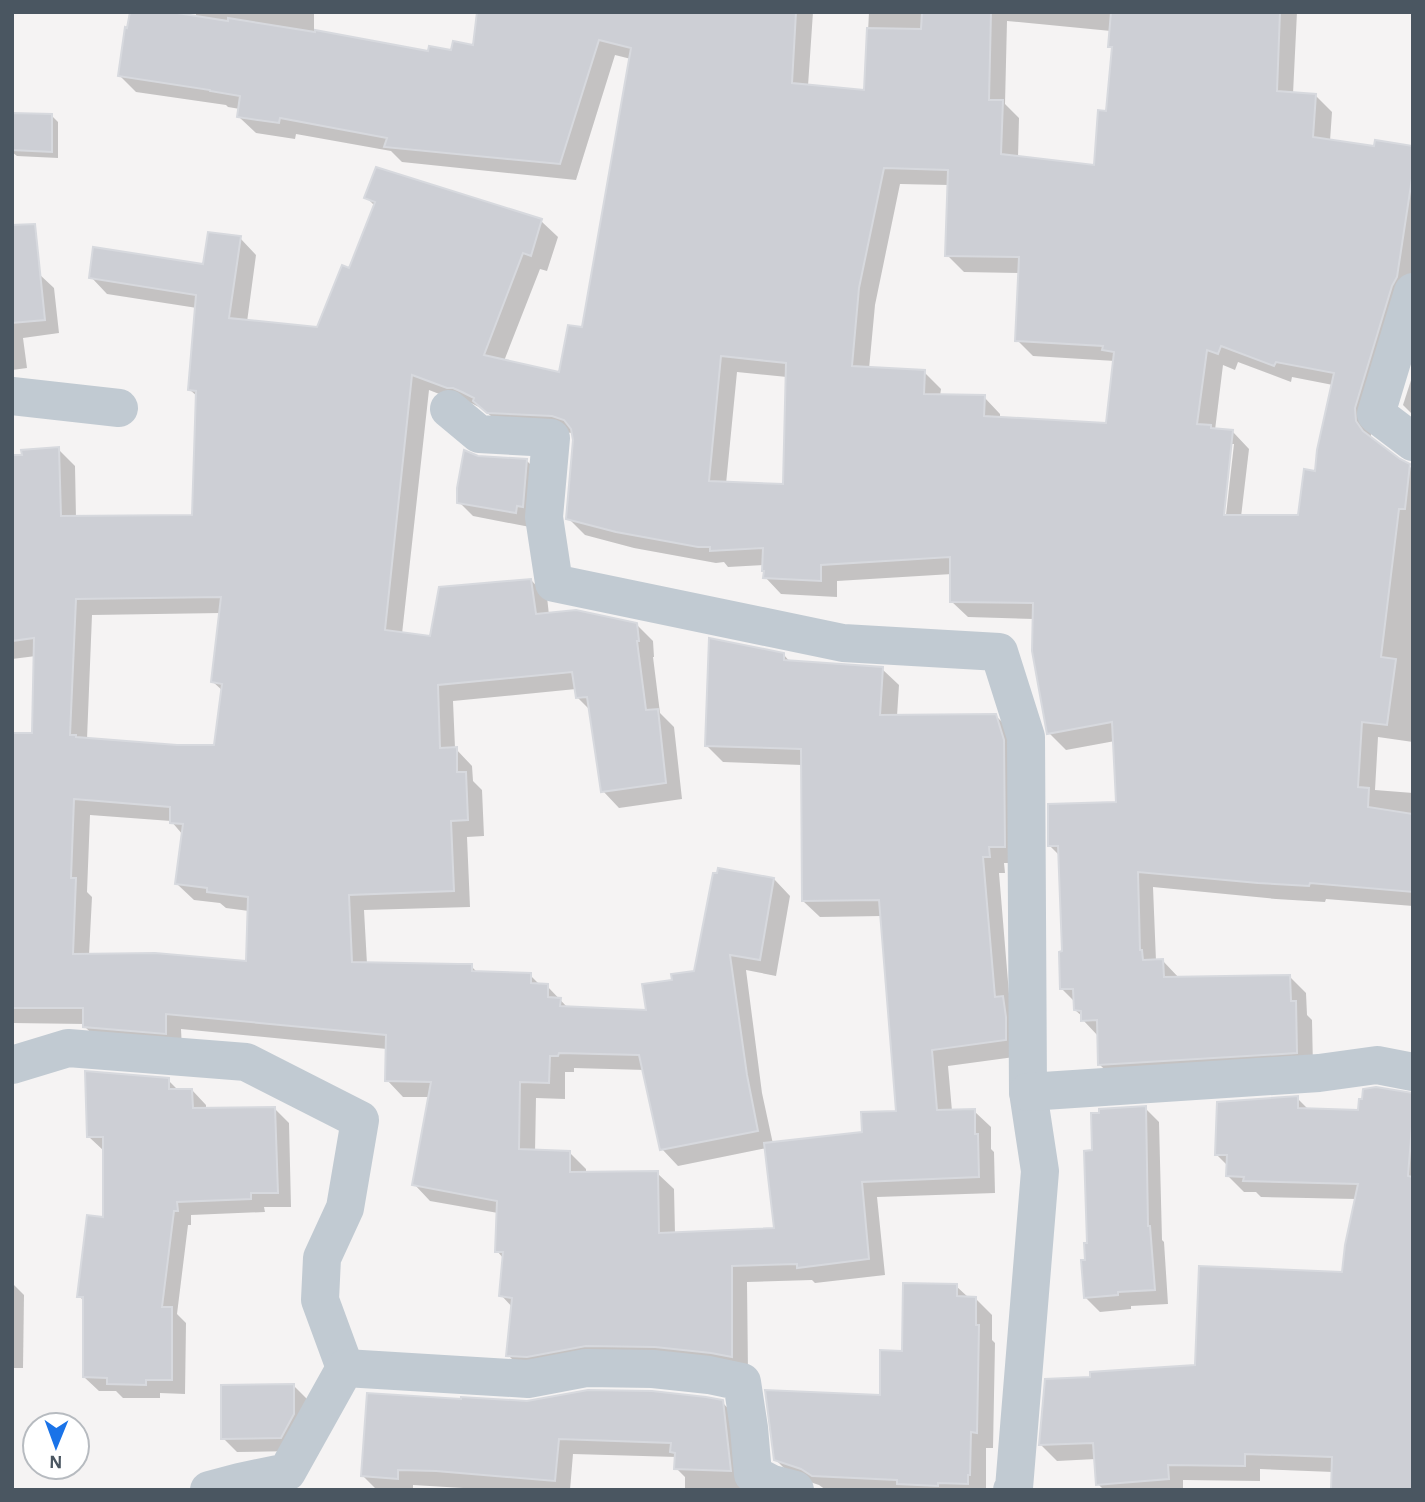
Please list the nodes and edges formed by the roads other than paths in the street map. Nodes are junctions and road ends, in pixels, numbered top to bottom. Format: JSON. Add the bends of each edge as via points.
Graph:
{"nodes":[{"id":1,"x":1413,"y":292,"type":"edge"},
{"id":2,"x":12,"y":396,"type":"edge"},
{"id":3,"x":120,"y":408,"type":"dead end"},
{"id":4,"x":449,"y":409,"type":"dead end"},
{"id":5,"x":1413,"y":442,"type":"edge"},
{"id":6,"x":12,"y":1065,"type":"edge"},
{"id":7,"x":1413,"y":1072,"type":"edge"},
{"id":8,"x":1028,"y":1092,"type":"junction"},
{"id":9,"x":345,"y":1368,"type":"junction"},
{"id":10,"x":1020,"y":1489,"type":"edge"},
{"id":11,"x":209,"y":1490,"type":"edge"},
{"id":12,"x":795,"y":1490,"type":"edge"}],
"edges":[{"from":1,"to":5,"type":"street","via":[[1376,414]]},
{"from":2,"to":3,"type":"street"},
{"from":4,"to":8,"type":"street","via":[[479,434],[551,438],[544,517],[554,583],[843,643],[999,652],[1026,737]]},
{"from":6,"to":9,"type":"street","via":[[68,1048],[246,1062],[360,1120],[345,1208],[322,1258],[320,1300]]},
{"from":7,"to":8,"type":"street","via":[[1377,1065],[1319,1073]]},
{"from":8,"to":10,"type":"street","via":[[1040,1171]]},
{"from":9,"to":11,"type":"street","via":[[287,1472]]},
{"from":9,"to":12,"type":"street","via":[[528,1379],[586,1368],[653,1369],[742,1382],[753,1474]]}]}
